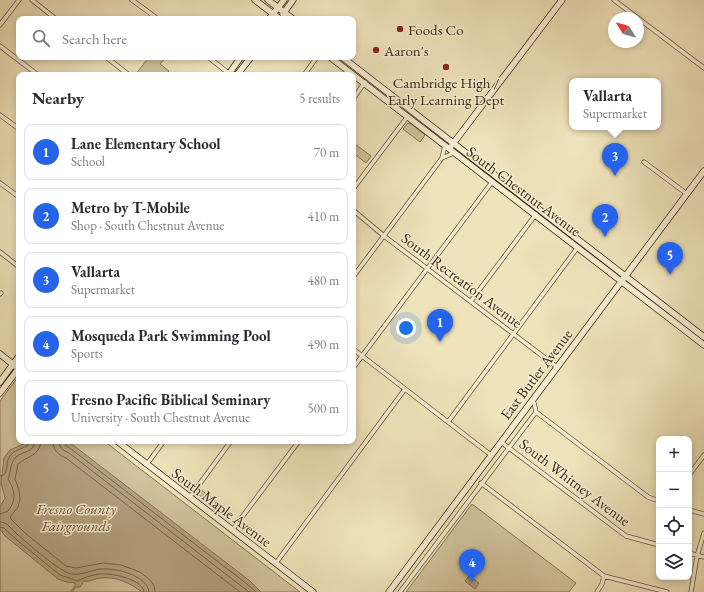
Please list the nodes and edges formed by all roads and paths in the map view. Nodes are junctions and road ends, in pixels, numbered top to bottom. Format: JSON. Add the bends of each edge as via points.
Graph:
{"nodes":[{"id":1,"x":20,"y":0,"type":"edge"},
{"id":2,"x":32,"y":0,"type":"edge"},
{"id":3,"x":132,"y":0,"type":"edge"},
{"id":4,"x":256,"y":0,"type":"edge"},
{"id":5,"x":268,"y":0,"type":"edge"},
{"id":6,"x":284,"y":0,"type":"edge"},
{"id":7,"x":293,"y":0,"type":"edge"},
{"id":8,"x":562,"y":0,"type":"edge"},
{"id":9,"x":614,"y":0,"type":"edge"},
{"id":10,"x":278,"y":8,"type":"junction"},
{"id":11,"x":284,"y":12,"type":"junction"},
{"id":12,"x":52,"y":16,"type":"edge"},
{"id":13,"x":154,"y":16,"type":"edge"},
{"id":14,"x":271,"y":16,"type":"edge"},
{"id":15,"x":281,"y":16,"type":"edge"},
{"id":16,"x":289,"y":16,"type":"edge"},
{"id":17,"x":0,"y":26,"type":"edge"},
{"id":18,"x":0,"y":46,"type":"edge"},
{"id":19,"x":16,"y":58,"type":"edge"},
{"id":20,"x":18,"y":60,"type":"edge"},
{"id":21,"x":110,"y":60,"type":"edge"},
{"id":22,"x":212,"y":60,"type":"edge"},
{"id":23,"x":239,"y":60,"type":"edge"},
{"id":24,"x":249,"y":60,"type":"edge"},
{"id":25,"x":315,"y":60,"type":"edge"},
{"id":26,"x":334,"y":60,"type":"edge"},
{"id":27,"x":340,"y":60,"type":"edge"},
{"id":28,"x":346,"y":60,"type":"edge"},
{"id":29,"x":349,"y":63,"type":"junction"},
{"id":30,"x":704,"y":68,"type":"edge"},
{"id":31,"x":34,"y":72,"type":"edge"},
{"id":32,"x":125,"y":72,"type":"edge"},
{"id":33,"x":227,"y":72,"type":"edge"},
{"id":34,"x":230,"y":72,"type":"edge"},
{"id":35,"x":239,"y":72,"type":"edge"},
{"id":36,"x":306,"y":72,"type":"edge"},
{"id":37,"x":349,"y":72,"type":"edge"},
{"id":38,"x":356,"y":78,"type":"edge"},
{"id":39,"x":368,"y":78,"type":"junction"},
{"id":40,"x":364,"y":84,"type":"junction"},
{"id":41,"x":356,"y":95,"type":"edge"},
{"id":42,"x":0,"y":114,"type":"edge"},
{"id":43,"x":408,"y":116,"type":"junction"},
{"id":44,"x":16,"y":127,"type":"edge"},
{"id":45,"x":453,"y":144,"type":"junction"},
{"id":46,"x":449,"y":149,"type":"junction"},
{"id":47,"x":442,"y":158,"type":"junction"},
{"id":48,"x":644,"y":162,"type":"dead end"},
{"id":49,"x":704,"y":171,"type":"edge"},
{"id":50,"x":480,"y":173,"type":"junction"},
{"id":51,"x":492,"y":182,"type":"junction"},
{"id":52,"x":0,"y":183,"type":"edge"},
{"id":53,"x":356,"y":185,"type":"edge"},
{"id":54,"x":507,"y":185,"type":"junction"},
{"id":55,"x":687,"y":194,"type":"junction"},
{"id":56,"x":16,"y":195,"type":"edge"},
{"id":57,"x":537,"y":212,"type":"junction"},
{"id":58,"x":356,"y":213,"type":"edge"},
{"id":59,"x":384,"y":236,"type":"junction"},
{"id":60,"x":578,"y":248,"type":"junction"},
{"id":61,"x":0,"y":252,"type":"edge"},
{"id":62,"x":16,"y":265,"type":"edge"},
{"id":63,"x":427,"y":268,"type":"junction"},
{"id":64,"x":356,"y":273,"type":"edge"},
{"id":65,"x":625,"y":275,"type":"junction"},
{"id":66,"x":621,"y":280,"type":"junction"},
{"id":67,"x":471,"y":301,"type":"junction"},
{"id":68,"x":514,"y":334,"type":"junction"},
{"id":69,"x":704,"y":337,"type":"edge"},
{"id":70,"x":704,"y":345,"type":"edge"},
{"id":71,"x":356,"y":351,"type":"edge"},
{"id":72,"x":0,"y":354,"type":"edge"},
{"id":73,"x":362,"y":356,"type":"junction"},
{"id":74,"x":16,"y":360,"type":"edge"},
{"id":75,"x":13,"y":364,"type":"junction"},
{"id":76,"x":356,"y":364,"type":"edge"},
{"id":77,"x":16,"y":366,"type":"edge"},
{"id":78,"x":557,"y":367,"type":"junction"},
{"id":79,"x":16,"y":372,"type":"edge"},
{"id":80,"x":0,"y":382,"type":"edge"},
{"id":81,"x":405,"y":389,"type":"junction"},
{"id":82,"x":0,"y":393,"type":"edge"},
{"id":83,"x":533,"y":398,"type":"junction"},
{"id":84,"x":536,"y":412,"type":"junction"},
{"id":85,"x":448,"y":422,"type":"junction"},
{"id":86,"x":501,"y":442,"type":"junction"},
{"id":87,"x":121,"y":444,"type":"edge"},
{"id":88,"x":162,"y":444,"type":"edge"},
{"id":89,"x":229,"y":444,"type":"edge"},
{"id":90,"x":297,"y":444,"type":"edge"},
{"id":91,"x":508,"y":448,"type":"junction"},
{"id":92,"x":491,"y":455,"type":"junction"},
{"id":93,"x":704,"y":455,"type":"edge"},
{"id":94,"x":147,"y":464,"type":"junction"},
{"id":95,"x":691,"y":472,"type":"edge"},
{"id":96,"x":481,"y":483,"type":"junction"},
{"id":97,"x":190,"y":496,"type":"junction"},
{"id":98,"x":656,"y":500,"type":"edge"},
{"id":99,"x":692,"y":511,"type":"edge"},
{"id":100,"x":704,"y":514,"type":"edge"},
{"id":101,"x":233,"y":530,"type":"junction"},
{"id":102,"x":433,"y":533,"type":"junction"},
{"id":103,"x":704,"y":533,"type":"edge"},
{"id":104,"x":440,"y":538,"type":"junction"},
{"id":105,"x":656,"y":544,"type":"edge"},
{"id":106,"x":692,"y":554,"type":"edge"},
{"id":107,"x":697,"y":556,"type":"junction"},
{"id":108,"x":704,"y":557,"type":"edge"},
{"id":109,"x":276,"y":562,"type":"junction"},
{"id":110,"x":604,"y":576,"type":"junction"},
{"id":111,"x":650,"y":587,"type":"junction"},
{"id":112,"x":313,"y":592,"type":"edge"},
{"id":113,"x":389,"y":592,"type":"edge"},
{"id":114,"x":400,"y":592,"type":"edge"},
{"id":115,"x":597,"y":592,"type":"edge"},
{"id":116,"x":648,"y":592,"type":"edge"},
{"id":117,"x":667,"y":592,"type":"edge"},
{"id":118,"x":691,"y":592,"type":"edge"}],
"edges":[{"from":1,"to":17,"type":"street"},
{"from":2,"to":12,"type":"street"},
{"from":3,"to":13,"type":"street"},
{"from":4,"to":14,"type":"main road"},
{"from":5,"to":10,"type":"main road"},
{"from":6,"to":10,"type":"main road"},
{"from":7,"to":11,"type":"main road"},
{"from":8,"to":45,"type":"main road"},
{"from":9,"to":30,"type":"street"},
{"from":10,"to":11,"type":"main road"},
{"from":10,"to":14,"type":"main road"},
{"from":11,"to":15,"type":"main road"},
{"from":11,"to":16,"type":"main road"},
{"from":18,"to":19,"type":"street"},
{"from":20,"to":31,"type":"street"},
{"from":21,"to":32,"type":"street"},
{"from":22,"to":33,"type":"street"},
{"from":23,"to":34,"type":"main road"},
{"from":24,"to":35,"type":"main road"},
{"from":25,"to":36,"type":"street"},
{"from":26,"to":37,"type":"main road","name":"South Chestnut Avenue"},
{"from":27,"to":29,"type":"main road"},
{"from":28,"to":29,"type":"main road","name":"South Chestnut Avenue"},
{"from":29,"to":39,"type":"main road","name":"South Chestnut Avenue"},
{"from":38,"to":40,"type":"main road","name":"South Chestnut Avenue"},
{"from":39,"to":40,"type":"street"},
{"from":39,"to":45,"type":"main road","name":"South Chestnut Avenue"},
{"from":40,"to":41,"type":"street"},
{"from":40,"to":43,"type":"main road","name":"South Chestnut Avenue"},
{"from":42,"to":44,"type":"street"},
{"from":43,"to":46,"type":"main road","name":"South Chestnut Avenue"},
{"from":43,"to":53,"type":"street"},
{"from":45,"to":46,"type":"main road"},
{"from":45,"to":54,"type":"main road","name":"South Chestnut Avenue"},
{"from":46,"to":47,"type":"street"},
{"from":46,"to":47,"type":"street"},
{"from":46,"to":50,"type":"main road","name":"South Chestnut Avenue"},
{"from":47,"to":59,"type":"street"},
{"from":48,"to":55,"type":"street"},
{"from":49,"to":55,"type":"main road","name":"East Butler Avenue"},
{"from":50,"to":51,"type":"main road","name":"South Chestnut Avenue"},
{"from":50,"to":54,"type":"main road","via":[[483,171],[502,186]]},
{"from":51,"to":57,"type":"main road","name":"South Chestnut Avenue"},
{"from":51,"to":63,"type":"street"},
{"from":52,"to":56,"type":"street"},
{"from":54,"to":57,"type":"main road","name":"South Chestnut Avenue"},
{"from":55,"to":65,"type":"main road","name":"East Butler Avenue"},
{"from":57,"to":60,"type":"main road","name":"South Chestnut Avenue"},
{"from":57,"to":65,"type":"main road","name":"South Chestnut Avenue"},
{"from":57,"to":67,"type":"street"},
{"from":58,"to":59,"type":"street","name":"South Recreation Avenue"},
{"from":59,"to":63,"type":"street","name":"South Recreation Avenue"},
{"from":59,"to":64,"type":"street"},
{"from":60,"to":66,"type":"main road","name":"South Chestnut Avenue"},
{"from":60,"to":68,"type":"street"},
{"from":61,"to":62,"type":"street"},
{"from":63,"to":67,"type":"street","name":"South Recreation Avenue"},
{"from":63,"to":73,"type":"street"},
{"from":65,"to":66,"type":"main road","name":"East Butler Avenue"},
{"from":65,"to":69,"type":"main road","name":"South Chestnut Avenue"},
{"from":66,"to":70,"type":"main road","name":"South Chestnut Avenue"},
{"from":66,"to":78,"type":"main road","name":"East Butler Avenue"},
{"from":67,"to":68,"type":"street","name":"South Recreation Avenue"},
{"from":68,"to":78,"type":"street","name":"South Recreation Avenue"},
{"from":68,"to":85,"type":"street"},
{"from":71,"to":73,"type":"street"},
{"from":72,"to":75,"type":"main road"},
{"from":73,"to":76,"type":"street"},
{"from":73,"to":81,"type":"street"},
{"from":74,"to":75,"type":"main road"},
{"from":75,"to":77,"type":"main road"},
{"from":75,"to":80,"type":"main road"},
{"from":78,"to":83,"type":"main road","name":"East Butler Avenue"},
{"from":79,"to":82,"type":"main road"},
{"from":81,"to":85,"type":"street"},
{"from":81,"to":109,"type":"street"},
{"from":83,"to":84,"type":"street"},
{"from":83,"to":86,"type":"main road","name":"East Butler Avenue"},
{"from":84,"to":91,"type":"street"},
{"from":84,"to":98,"type":"street","via":[[648,497]]},
{"from":85,"to":92,"type":"street"},
{"from":86,"to":91,"type":"street","name":"South Whitney Avenue"},
{"from":86,"to":92,"type":"main road","name":"East Butler Avenue"},
{"from":87,"to":94,"type":"main road","name":"South Maple Avenue"},
{"from":88,"to":94,"type":"street"},
{"from":89,"to":97,"type":"street"},
{"from":90,"to":101,"type":"street"},
{"from":91,"to":96,"type":"street"},
{"from":91,"to":105,"type":"street","name":"South Whitney Avenue","via":[[626,536]]},
{"from":92,"to":102,"type":"main road","name":"East Butler Avenue"},
{"from":93,"to":95,"type":"street"},
{"from":94,"to":97,"type":"main road","name":"South Maple Avenue"},
{"from":96,"to":104,"type":"street"},
{"from":96,"to":110,"type":"street"},
{"from":97,"to":101,"type":"main road","name":"South Maple Avenue"},
{"from":99,"to":100,"type":"street"},
{"from":101,"to":109,"type":"main road","name":"South Maple Avenue"},
{"from":102,"to":104,"type":"street"},
{"from":102,"to":113,"type":"main road","name":"East Butler Avenue"},
{"from":103,"to":107,"type":"street"},
{"from":104,"to":114,"type":"street"},
{"from":106,"to":107,"type":"street"},
{"from":107,"to":108,"type":"street"},
{"from":107,"to":118,"type":"street"},
{"from":109,"to":112,"type":"main road","name":"South Maple Avenue"},
{"from":110,"to":111,"type":"street"},
{"from":110,"to":115,"type":"street"},
{"from":111,"to":116,"type":"street"},
{"from":111,"to":117,"type":"street"}]}
